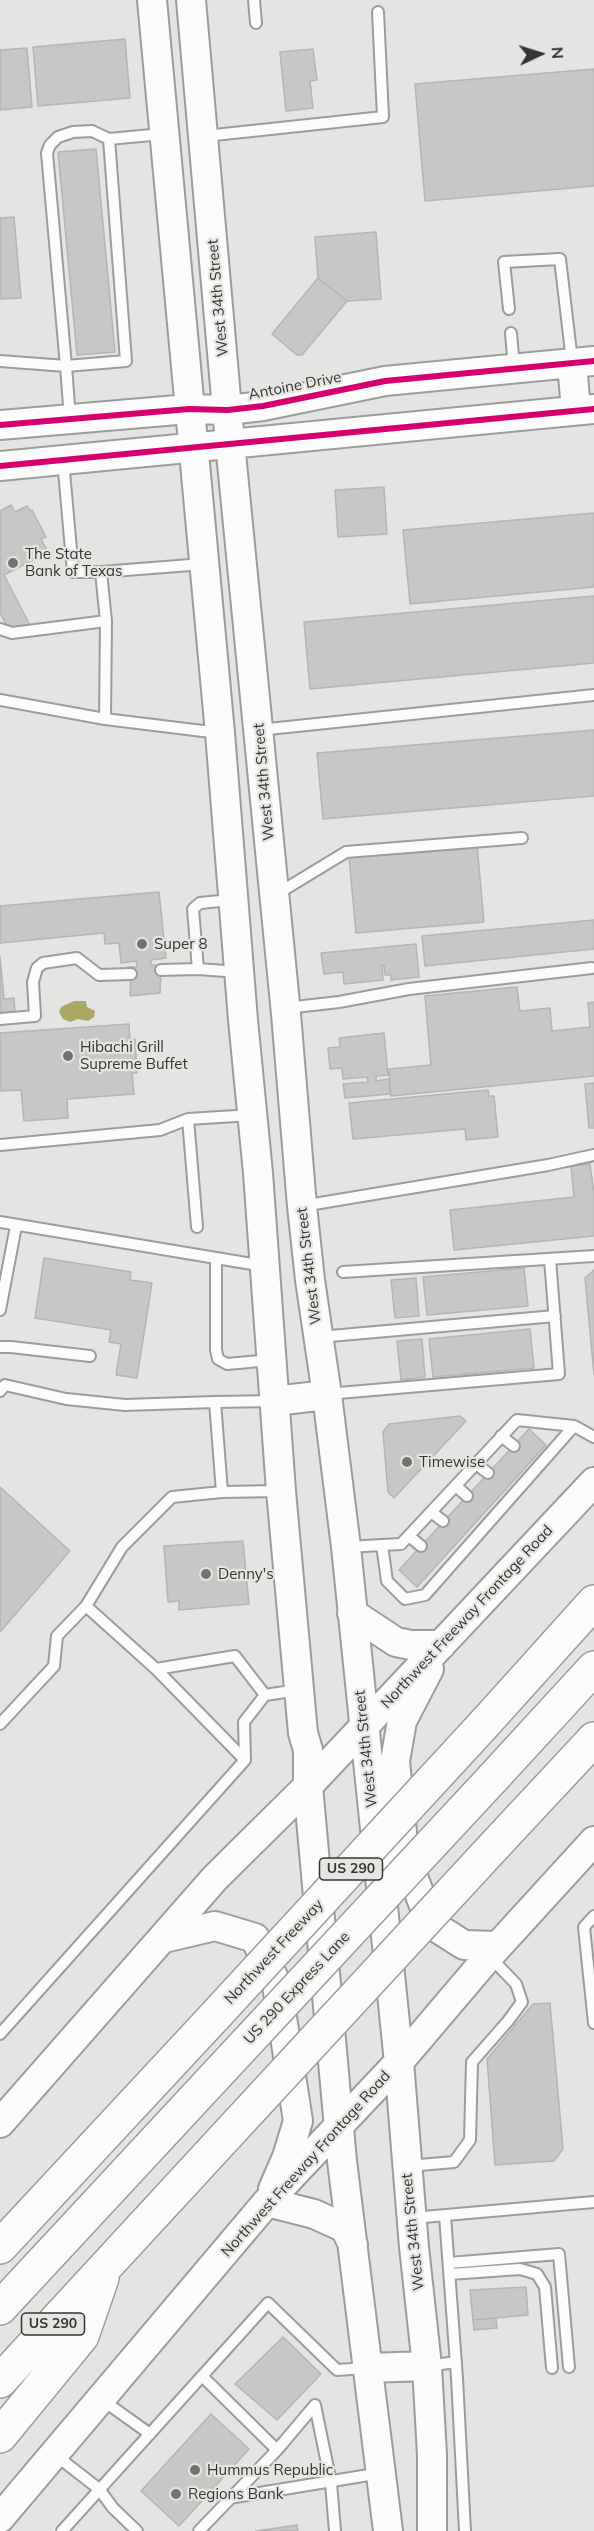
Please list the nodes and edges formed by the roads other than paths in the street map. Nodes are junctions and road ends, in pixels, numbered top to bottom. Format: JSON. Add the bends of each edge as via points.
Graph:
{"nodes":[{"id":1,"x":152,"y":0,"type":"edge"},
{"id":2,"x":191,"y":0,"type":"edge"},
{"id":3,"x":254,"y":0,"type":"edge"},
{"id":4,"x":378,"y":12,"type":"dead end"},
{"id":5,"x":256,"y":23,"type":"dead end"},
{"id":6,"x":164,"y":134,"type":"junction"},
{"id":7,"x":203,"y":136,"type":"junction"},
{"id":8,"x":109,"y":139,"type":"junction"},
{"id":9,"x":509,"y":309,"type":"dead end"},
{"id":10,"x":511,"y":333,"type":"dead end"},
{"id":11,"x":0,"y":361,"type":"edge"},
{"id":12,"x":583,"y":362,"type":"edge"},
{"id":13,"x":66,"y":366,"type":"junction"},
{"id":14,"x":514,"y":368,"type":"junction"},
{"id":15,"x":189,"y":409,"type":"junction"},
{"id":16,"x":228,"y":410,"type":"junction"},
{"id":17,"x":585,"y":410,"type":"edge"},
{"id":18,"x":70,"y":420,"type":"junction"},
{"id":19,"x":0,"y":425,"type":"edge"},
{"id":20,"x":230,"y":443,"type":"junction"},
{"id":21,"x":192,"y":446,"type":"junction"},
{"id":22,"x":63,"y":460,"type":"junction"},
{"id":23,"x":0,"y":466,"type":"edge"},
{"id":24,"x":204,"y":564,"type":"junction"},
{"id":25,"x":101,"y":572,"type":"junction"},
{"id":26,"x":106,"y":621,"type":"junction"},
{"id":27,"x":0,"y":629,"type":"edge"},
{"id":28,"x":594,"y":695,"type":"edge"},
{"id":29,"x":0,"y":700,"type":"edge"},
{"id":30,"x":105,"y":719,"type":"junction"},
{"id":31,"x":259,"y":730,"type":"junction"},
{"id":32,"x":220,"y":734,"type":"junction"},
{"id":33,"x":522,"y":838,"type":"dead end"},
{"id":34,"x":274,"y":896,"type":"junction"},
{"id":35,"x":234,"y":899,"type":"junction"},
{"id":36,"x":592,"y":968,"type":"dead end"},
{"id":37,"x":198,"y":969,"type":"junction"},
{"id":38,"x":161,"y":970,"type":"dead end"},
{"id":39,"x":240,"y":972,"type":"junction"},
{"id":40,"x":131,"y":974,"type":"dead end"},
{"id":41,"x":285,"y":1008,"type":"junction"},
{"id":42,"x":0,"y":1019,"type":"edge"},
{"id":43,"x":252,"y":1115,"type":"junction"},
{"id":44,"x":188,"y":1119,"type":"junction"},
{"id":45,"x":0,"y":1144,"type":"edge"},
{"id":46,"x":594,"y":1155,"type":"edge"},
{"id":47,"x":302,"y":1206,"type":"junction"},
{"id":48,"x":0,"y":1222,"type":"edge"},
{"id":49,"x":16,"y":1226,"type":"junction"},
{"id":50,"x":198,"y":1227,"type":"dead end"},
{"id":51,"x":594,"y":1256,"type":"edge"},
{"id":52,"x":216,"y":1258,"type":"junction"},
{"id":53,"x":550,"y":1259,"type":"junction"},
{"id":54,"x":264,"y":1266,"type":"junction"},
{"id":55,"x":343,"y":1272,"type":"dead end"},
{"id":56,"x":0,"y":1310,"type":"edge"},
{"id":57,"x":555,"y":1316,"type":"junction"},
{"id":58,"x":318,"y":1337,"type":"junction"},
{"id":59,"x":0,"y":1347,"type":"edge"},
{"id":60,"x":90,"y":1356,"type":"dead end"},
{"id":61,"x":271,"y":1360,"type":"junction"},
{"id":62,"x":0,"y":1391,"type":"edge"},
{"id":63,"x":327,"y":1395,"type":"junction"},
{"id":64,"x":274,"y":1401,"type":"junction"},
{"id":65,"x":215,"y":1402,"type":"junction"},
{"id":66,"x":574,"y":1426,"type":"junction"},
{"id":67,"x":501,"y":1437,"type":"junction"},
{"id":68,"x":594,"y":1437,"type":"edge"},
{"id":69,"x":514,"y":1446,"type":"dead end"},
{"id":70,"x":476,"y":1464,"type":"junction"},
{"id":71,"x":488,"y":1473,"type":"dead end"},
{"id":72,"x":594,"y":1482,"type":"edge"},
{"id":73,"x":456,"y":1486,"type":"junction"},
{"id":74,"x":281,"y":1491,"type":"junction"},
{"id":75,"x":222,"y":1492,"type":"junction"},
{"id":76,"x":467,"y":1496,"type":"dead end"},
{"id":77,"x":431,"y":1512,"type":"junction"},
{"id":78,"x":444,"y":1521,"type":"dead end"},
{"id":79,"x":409,"y":1536,"type":"junction"},
{"id":80,"x":382,"y":1545,"type":"junction"},
{"id":81,"x":421,"y":1546,"type":"dead end"},
{"id":82,"x":346,"y":1547,"type":"junction"},
{"id":83,"x":594,"y":1602,"type":"edge"},
{"id":84,"x":86,"y":1606,"type":"junction"},
{"id":85,"x":352,"y":1613,"type":"junction"},
{"id":86,"x":441,"y":1646,"type":"junction"},
{"id":87,"x":594,"y":1668,"type":"edge"},
{"id":88,"x":156,"y":1669,"type":"junction"},
{"id":89,"x":299,"y":1690,"type":"junction"},
{"id":90,"x":265,"y":1695,"type":"junction"},
{"id":91,"x":0,"y":1724,"type":"edge"},
{"id":92,"x":363,"y":1725,"type":"junction"},
{"id":93,"x":594,"y":1739,"type":"edge"},
{"id":94,"x":245,"y":1760,"type":"junction"},
{"id":95,"x":308,"y":1786,"type":"junction"},
{"id":96,"x":594,"y":1841,"type":"edge"},
{"id":97,"x":594,"y":1916,"type":"edge"},
{"id":98,"x":164,"y":1938,"type":"junction"},
{"id":99,"x":494,"y":1951,"type":"junction"},
{"id":100,"x":594,"y":2023,"type":"edge"},
{"id":101,"x":0,"y":2034,"type":"edge"},
{"id":102,"x":399,"y":2062,"type":"junction"},
{"id":103,"x":2,"y":2117,"type":"edge"},
{"id":104,"x":340,"y":2128,"type":"junction"},
{"id":105,"x":407,"y":2166,"type":"junction"},
{"id":106,"x":267,"y":2202,"type":"junction"},
{"id":107,"x":594,"y":2202,"type":"edge"},
{"id":108,"x":445,"y":2216,"type":"junction"},
{"id":109,"x":412,"y":2218,"type":"junction"},
{"id":110,"x":353,"y":2246,"type":"junction"},
{"id":111,"x":0,"y":2247,"type":"edge"},
{"id":112,"x":529,"y":2256,"type":"junction"},
{"id":113,"x":106,"y":2266,"type":"junction"},
{"id":114,"x":449,"y":2269,"type":"junction"},
{"id":115,"x":537,"y":2274,"type":"junction"},
{"id":116,"x":0,"y":2308,"type":"edge"},
{"id":117,"x":456,"y":2362,"type":"junction"},
{"id":118,"x":427,"y":2366,"type":"junction"},
{"id":119,"x":569,"y":2367,"type":"dead end"},
{"id":120,"x":367,"y":2368,"type":"junction"},
{"id":121,"x":552,"y":2368,"type":"dead end"},
{"id":122,"x":202,"y":2376,"type":"junction"},
{"id":123,"x":0,"y":2381,"type":"edge"},
{"id":124,"x":101,"y":2399,"type":"junction"},
{"id":125,"x":150,"y":2434,"type":"junction"},
{"id":126,"x":0,"y":2436,"type":"edge"},
{"id":127,"x":277,"y":2450,"type":"junction"},
{"id":128,"x":54,"y":2454,"type":"junction"},
{"id":129,"x":440,"y":2455,"type":"junction"},
{"id":130,"x":461,"y":2456,"type":"junction"},
{"id":131,"x":381,"y":2473,"type":"junction"},
{"id":132,"x":330,"y":2483,"type":"junction"},
{"id":133,"x":99,"y":2489,"type":"junction"},
{"id":134,"x":229,"y":2498,"type":"junction"},
{"id":135,"x":0,"y":2518,"type":"edge"},
{"id":136,"x":131,"y":2529,"type":"edge"},
{"id":137,"x":62,"y":2531,"type":"edge"},
{"id":138,"x":199,"y":2531,"type":"edge"},
{"id":139,"x":335,"y":2531,"type":"edge"},
{"id":140,"x":388,"y":2531,"type":"edge"},
{"id":141,"x":432,"y":2531,"type":"edge"},
{"id":142,"x":465,"y":2531,"type":"edge"}],
"edges":[{"from":1,"to":6,"type":"main road"},
{"from":2,"to":7,"type":"main road","name":"West 34th Street"},
{"from":3,"to":5,"type":"lane"},
{"from":4,"to":7,"type":"lane","via":[[383,117]]},
{"from":6,"to":8,"type":"lane"},
{"from":6,"to":15,"type":"main road"},
{"from":7,"to":16,"type":"main road","name":"West 34th Street"},
{"from":8,"to":13,"type":"lane","via":[[126,361]]},
{"from":8,"to":13,"type":"lane","via":[[92,131],[73,132],[58,137],[47,153]]},
{"from":9,"to":12,"type":"lane","via":[[504,262],[560,259]]},
{"from":10,"to":14,"type":"lane"},
{"from":11,"to":13,"type":"lane"},
{"from":12,"to":14,"type":"main road","name":"Antoine Drive"},
{"from":12,"to":17,"type":"main road"},
{"from":13,"to":18,"type":"lane"},
{"from":14,"to":16,"type":"main road","name":"Antoine Drive","via":[[385,381]]},
{"from":15,"to":16,"type":"main road","name":"Antoine Drive"},
{"from":15,"to":18,"type":"main road","name":"Antoine Drive"},
{"from":15,"to":21,"type":"main road"},
{"from":16,"to":20,"type":"main road","name":"West 34th Street"},
{"from":17,"to":20,"type":"main road"},
{"from":18,"to":19,"type":"main road","name":"Antoine Drive"},
{"from":20,"to":21,"type":"main road"},
{"from":20,"to":31,"type":"main road","name":"West 34th Street"},
{"from":21,"to":22,"type":"main road"},
{"from":21,"to":24,"type":"main road"},
{"from":22,"to":23,"type":"main road"},
{"from":22,"to":25,"type":"lane","via":[[73,572]]},
{"from":24,"to":25,"type":"lane"},
{"from":24,"to":32,"type":"main road"},
{"from":25,"to":26,"type":"lane"},
{"from":26,"to":27,"type":"lane","via":[[12,633]]},
{"from":26,"to":30,"type":"lane"},
{"from":28,"to":31,"type":"lane"},
{"from":29,"to":30,"type":"lane"},
{"from":30,"to":32,"type":"lane"},
{"from":31,"to":34,"type":"main road","name":"West 34th Street"},
{"from":32,"to":35,"type":"main road"},
{"from":33,"to":34,"type":"lane","via":[[346,852]]},
{"from":34,"to":35,"type":"main road"},
{"from":34,"to":41,"type":"main road","name":"West 34th Street"},
{"from":35,"to":37,"type":"lane","via":[[200,903],[193,909]]},
{"from":35,"to":39,"type":"main road"},
{"from":36,"to":41,"type":"lane"},
{"from":37,"to":38,"type":"lane"},
{"from":37,"to":39,"type":"lane"},
{"from":39,"to":43,"type":"main road"},
{"from":40,"to":42,"type":"lane","via":[[99,975],[77,958],[43,963],[33,982],[35,1016]]},
{"from":41,"to":47,"type":"main road","name":"West 34th Street"},
{"from":43,"to":44,"type":"lane"},
{"from":43,"to":54,"type":"main road"},
{"from":44,"to":45,"type":"lane","via":[[160,1130]]},
{"from":44,"to":50,"type":"lane"},
{"from":46,"to":47,"type":"lane"},
{"from":47,"to":58,"type":"main road","name":"West 34th Street"},
{"from":48,"to":49,"type":"lane"},
{"from":49,"to":52,"type":"lane"},
{"from":49,"to":56,"type":"lane"},
{"from":51,"to":53,"type":"lane"},
{"from":52,"to":54,"type":"lane"},
{"from":52,"to":61,"type":"lane","via":[[219,1359],[227,1364]]},
{"from":53,"to":55,"type":"lane"},
{"from":53,"to":57,"type":"lane"},
{"from":54,"to":61,"type":"main road"},
{"from":57,"to":58,"type":"lane"},
{"from":57,"to":63,"type":"lane","via":[[559,1374]]},
{"from":58,"to":63,"type":"main road","name":"West 34th Street"},
{"from":59,"to":60,"type":"lane"},
{"from":61,"to":64,"type":"main road"},
{"from":62,"to":65,"type":"lane","via":[[5,1385],[66,1399],[125,1405]]},
{"from":63,"to":64,"type":"main road"},
{"from":63,"to":82,"type":"main road","name":"West 34th Street"},
{"from":64,"to":65,"type":"lane"},
{"from":64,"to":74,"type":"main road"},
{"from":65,"to":75,"type":"lane"},
{"from":66,"to":67,"type":"lane","via":[[517,1420]]},
{"from":66,"to":68,"type":"lane"},
{"from":66,"to":80,"type":"lane","via":[[510,1491],[445,1565],[425,1595],[405,1599],[387,1581]]},
{"from":67,"to":69,"type":"lane"},
{"from":67,"to":70,"type":"lane"},
{"from":70,"to":71,"type":"lane"},
{"from":70,"to":73,"type":"lane"},
{"from":72,"to":86,"type":"main road","name":"Northwest Freeway Frontage Road"},
{"from":73,"to":76,"type":"lane"},
{"from":73,"to":77,"type":"lane"},
{"from":74,"to":75,"type":"lane"},
{"from":74,"to":89,"type":"main road"},
{"from":75,"to":84,"type":"lane","via":[[172,1497],[122,1547]]},
{"from":77,"to":78,"type":"lane"},
{"from":77,"to":79,"type":"lane"},
{"from":79,"to":80,"type":"lane","via":[[401,1544]]},
{"from":79,"to":81,"type":"lane"},
{"from":80,"to":82,"type":"lane"},
{"from":82,"to":85,"type":"main road","name":"West 34th Street"},
{"from":83,"to":111,"type":"highway","name":"Northwest Freeway","number":"US 290","bridge":true},
{"from":84,"to":88,"type":"lane"},
{"from":84,"to":91,"type":"lane","via":[[57,1636],[54,1666]]},
{"from":85,"to":86,"type":"main road","via":[[396,1642]]},
{"from":85,"to":92,"type":"main road","name":"West 34th Street"},
{"from":86,"to":92,"type":"main road","name":"Northwest Freeway Frontage Road"},
{"from":86,"to":99,"type":"main road","via":[[402,1721],[395,1761],[404,1854],[431,1924],[464,1945]]},
{"from":87,"to":116,"type":"highway","name":"US 290 Express Lane","bridge":true},
{"from":88,"to":90,"type":"lane","via":[[235,1656]]},
{"from":88,"to":94,"type":"lane"},
{"from":89,"to":90,"type":"lane"},
{"from":89,"to":95,"type":"main road","via":[[308,1750]]},
{"from":90,"to":94,"type":"lane","via":[[244,1722]]},
{"from":92,"to":95,"type":"main road","name":"Northwest Freeway Frontage Road"},
{"from":92,"to":102,"type":"main road","name":"West 34th Street"},
{"from":93,"to":113,"type":"highway","number":"US 290","bridge":true},
{"from":94,"to":101,"type":"lane"},
{"from":95,"to":98,"type":"main road","name":"Northwest Freeway Frontage Road","via":[[215,1878]]},
{"from":95,"to":104,"type":"main road"},
{"from":96,"to":99,"type":"main road","name":"Northwest Freeway Frontage Road"},
{"from":97,"to":100,"type":"lane","via":[[584,1927]]},
{"from":98,"to":103,"type":"main road","name":"Northwest Freeway Frontage Road"},
{"from":98,"to":106,"type":"main road","via":[[215,1926],[255,1938],[278,1985],[298,2121]]},
{"from":99,"to":102,"type":"main road","name":"Northwest Freeway Frontage Road"},
{"from":99,"to":105,"type":"lane","via":[[516,1984],[522,2002],[472,2062],[470,2140],[454,2162]]},
{"from":102,"to":104,"type":"main road","name":"Northwest Freeway Frontage Road"},
{"from":102,"to":105,"type":"main road","name":"West 34th Street"},
{"from":104,"to":106,"type":"main road","name":"Northwest Freeway Frontage Road"},
{"from":104,"to":110,"type":"main road"},
{"from":105,"to":109,"type":"main road","name":"West 34th Street"},
{"from":106,"to":110,"type":"main road","via":[[314,2214],[345,2228]]},
{"from":106,"to":124,"type":"main road","name":"Northwest Freeway Frontage Road"},
{"from":107,"to":108,"type":"lane"},
{"from":108,"to":109,"type":"lane"},
{"from":108,"to":114,"type":"lane"},
{"from":109,"to":118,"type":"main road","name":"West 34th Street"},
{"from":110,"to":120,"type":"main road"},
{"from":112,"to":114,"type":"lane"},
{"from":112,"to":115,"type":"lane"},
{"from":112,"to":119,"type":"lane","via":[[560,2254]]},
{"from":113,"to":123,"type":"highway","number":"US 290"},
{"from":113,"to":126,"type":"highway","via":[[82,2336]]},
{"from":114,"to":115,"type":"lane","via":[[520,2269]]},
{"from":114,"to":117,"type":"lane"},
{"from":115,"to":121,"type":"lane","via":[[545,2287]]},
{"from":117,"to":118,"type":"lane"},
{"from":117,"to":130,"type":"lane"},
{"from":118,"to":120,"type":"main road"},
{"from":118,"to":129,"type":"main road","name":"West 34th Street"},
{"from":120,"to":122,"type":"lane","via":[[337,2370],[268,2303]]},
{"from":120,"to":131,"type":"main road"},
{"from":122,"to":125,"type":"lane"},
{"from":122,"to":127,"type":"lane"},
{"from":124,"to":125,"type":"lane"},
{"from":124,"to":128,"type":"main road","name":"Northwest Freeway Frontage Road"},
{"from":125,"to":133,"type":"lane"},
{"from":127,"to":132,"type":"lane","via":[[315,2405]]},
{"from":127,"to":134,"type":"lane"},
{"from":128,"to":133,"type":"lane"},
{"from":128,"to":135,"type":"main road","name":"Northwest Freeway Frontage Road"},
{"from":129,"to":130,"type":"lane"},
{"from":129,"to":141,"type":"main road","name":"West 34th Street"},
{"from":130,"to":142,"type":"lane"},
{"from":131,"to":132,"type":"lane"},
{"from":131,"to":140,"type":"main road"},
{"from":132,"to":134,"type":"lane"},
{"from":132,"to":139,"type":"lane"},
{"from":133,"to":136,"type":"lane"},
{"from":133,"to":137,"type":"lane"},
{"from":134,"to":138,"type":"lane"}]}
